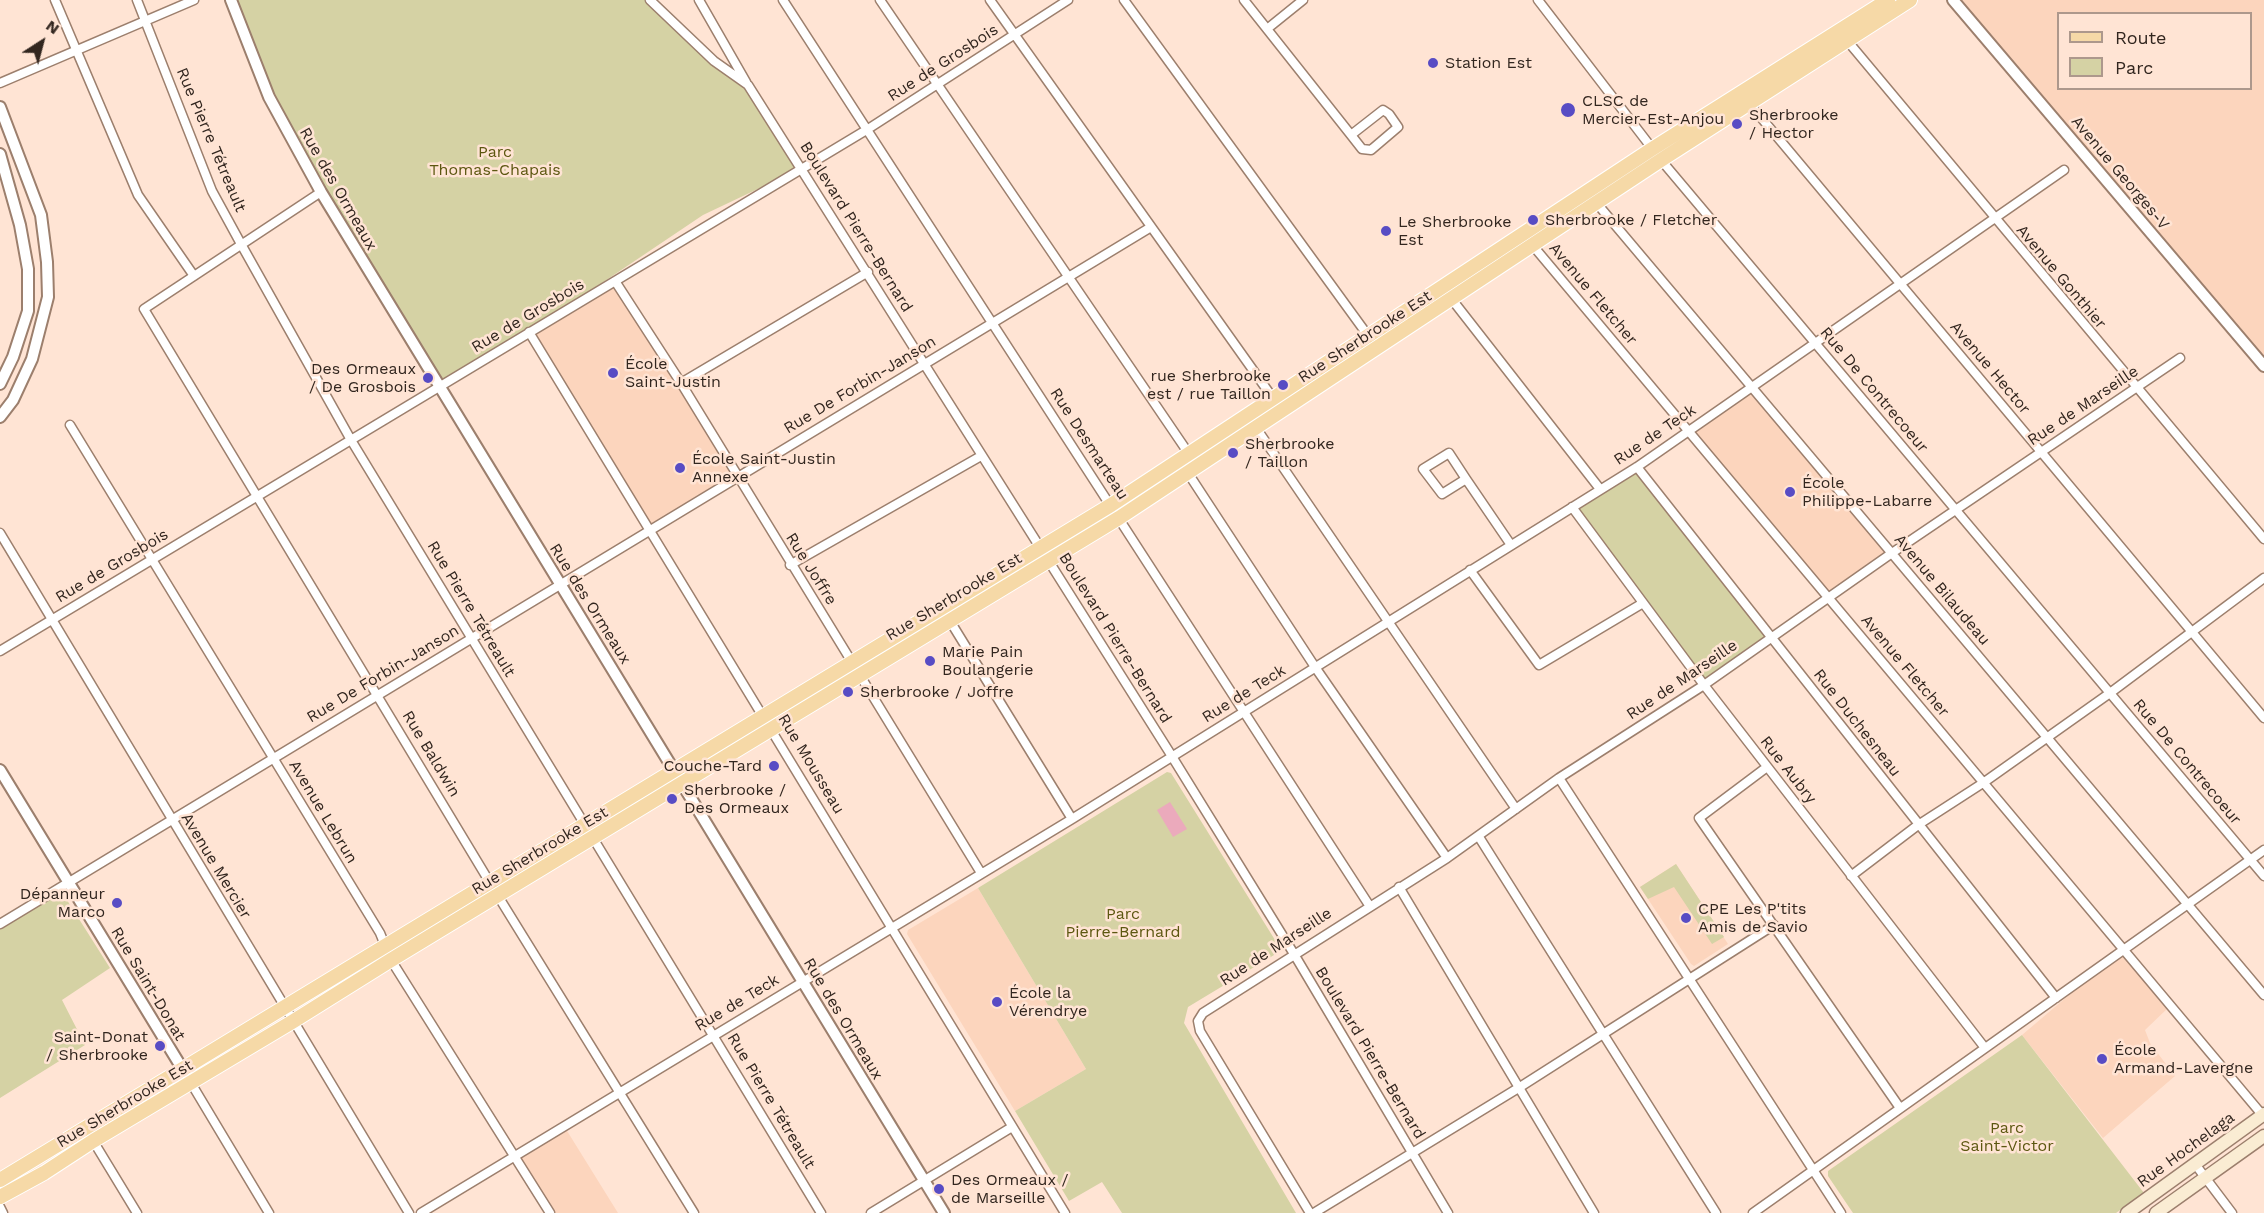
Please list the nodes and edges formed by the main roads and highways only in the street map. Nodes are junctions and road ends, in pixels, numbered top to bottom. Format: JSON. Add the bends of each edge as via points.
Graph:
{"nodes":[{"id":1,"x":1888,"y":0,"type":"edge"},
{"id":2,"x":1910,"y":0,"type":"edge"},
{"id":3,"x":1843,"y":36,"type":"junction"},
{"id":4,"x":1745,"y":99,"type":"junction"},
{"id":5,"x":1277,"y":405,"type":"junction"},
{"id":6,"x":1252,"y":422,"type":"junction"},
{"id":7,"x":1043,"y":554,"type":"junction"},
{"id":8,"x":768,"y":723,"type":"junction"},
{"id":9,"x":187,"y":1077,"type":"junction"},
{"id":10,"x":2264,"y":1115,"type":"edge"},
{"id":11,"x":90,"y":1135,"type":"junction"},
{"id":12,"x":2264,"y":1136,"type":"edge"},
{"id":13,"x":0,"y":1180,"type":"edge"},
{"id":14,"x":0,"y":1197,"type":"edge"},
{"id":15,"x":2127,"y":1213,"type":"edge"},
{"id":16,"x":2156,"y":1213,"type":"edge"}],
"edges":[{"from":1,"to":3,"type":"main road","name":"Rue Sherbrooke Est"},
{"from":2,"to":3,"type":"main road","name":"Rue Sherbrooke Est"},
{"from":3,"to":4,"type":"main road","name":"Rue Sherbrooke Est"},
{"from":4,"to":5,"type":"main road","name":"Rue Sherbrooke Est","via":[[1451,301]]},
{"from":4,"to":5,"type":"main road","name":"Rue Sherbrooke Est","via":[[1652,149],[1369,337]]},
{"from":5,"to":6,"type":"main road","name":"Rue Sherbrooke Est"},
{"from":6,"to":7,"type":"main road","name":"Rue Sherbrooke Est","via":[[1185,457]]},
{"from":6,"to":7,"type":"main road","name":"Rue Sherbrooke Est","via":[[1188,473],[1119,518]]},
{"from":7,"to":8,"type":"main road","name":"Rue Sherbrooke Est"},
{"from":8,"to":9,"type":"main road","name":"Rue Sherbrooke Est","via":[[684,784],[594,839],[292,1023]]},
{"from":8,"to":9,"type":"main road","name":"Rue Sherbrooke Est","via":[[676,770],[283,1006]]},
{"from":9,"to":11,"type":"main road","name":"Rue Sherbrooke Est"},
{"from":10,"to":15,"type":"main road","name":"Rue Hochelaga"},
{"from":11,"to":13,"type":"main road","name":"Rue Sherbrooke Est"},
{"from":11,"to":14,"type":"main road","name":"Rue Sherbrooke Est","via":[[44,1173]]},
{"from":12,"to":16,"type":"main road","name":"Rue Hochelaga"}]}
